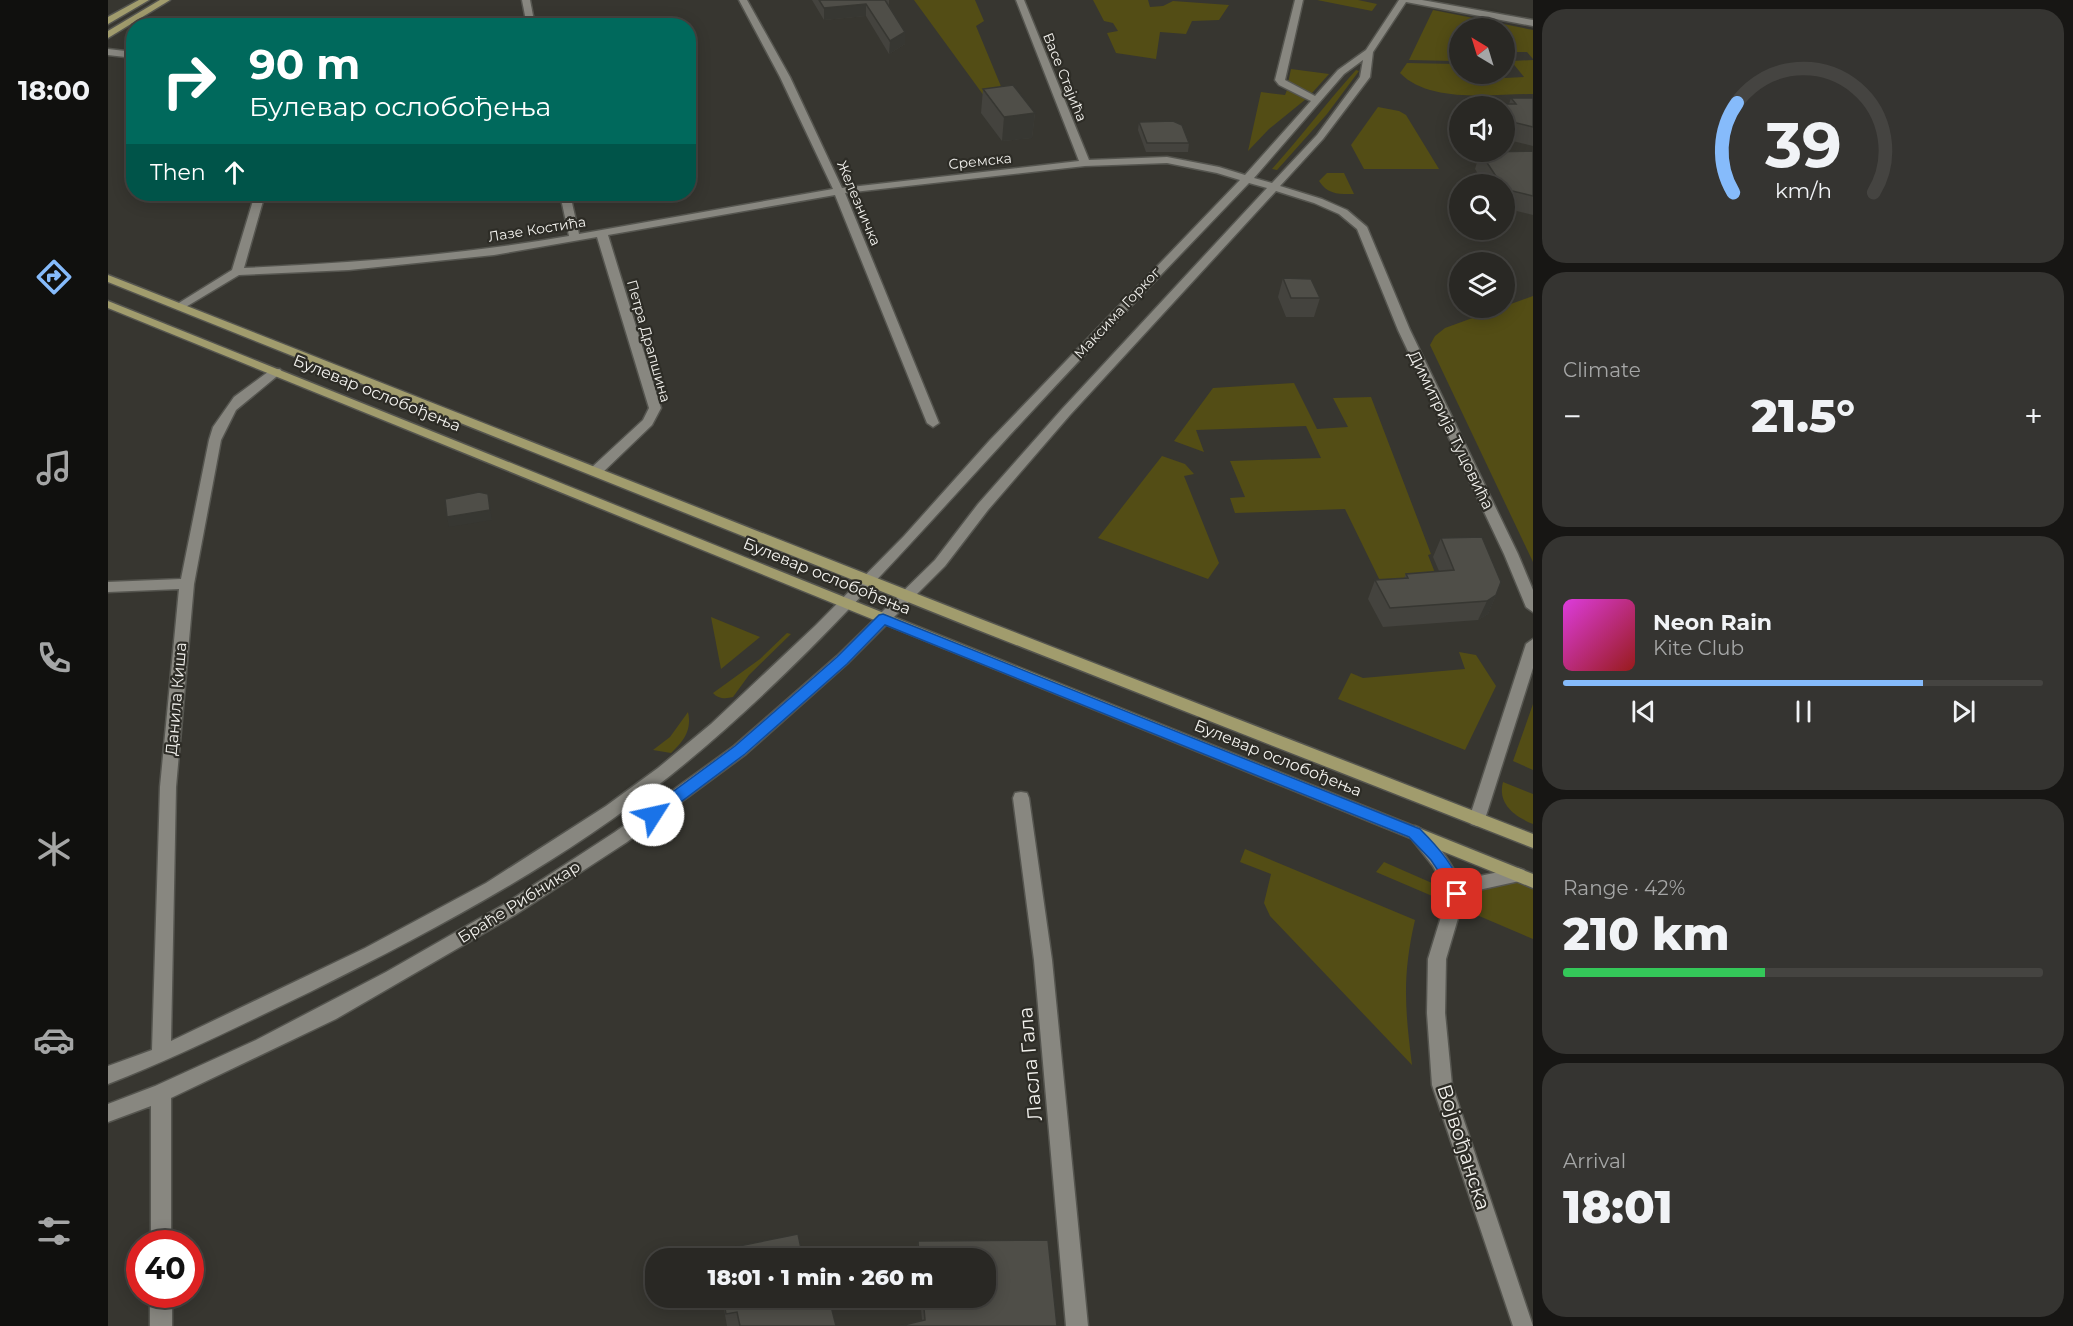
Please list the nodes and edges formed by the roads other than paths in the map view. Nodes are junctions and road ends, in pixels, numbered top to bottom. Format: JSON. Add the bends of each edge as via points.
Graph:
{"nodes":[{"id":1,"x":145,"y":0,"type":"edge"},
{"id":2,"x":166,"y":0,"type":"edge"},
{"id":3,"x":526,"y":0,"type":"edge"},
{"id":4,"x":743,"y":0,"type":"edge"},
{"id":5,"x":1020,"y":0,"type":"edge"},
{"id":6,"x":1299,"y":0,"type":"edge"},
{"id":7,"x":1402,"y":0,"type":"edge"},
{"id":8,"x":1408,"y":0,"type":"edge"},
{"id":9,"x":137,"y":18,"type":"edge"},
{"id":10,"x":529,"y":18,"type":"edge"},
{"id":11,"x":108,"y":21,"type":"edge"},
{"id":12,"x":1533,"y":23,"type":"edge"},
{"id":13,"x":126,"y":25,"type":"edge"},
{"id":14,"x":108,"y":36,"type":"edge"},
{"id":15,"x":108,"y":52,"type":"edge"},
{"id":16,"x":1369,"y":52,"type":"junction"},
{"id":17,"x":126,"y":55,"type":"edge"},
{"id":18,"x":1317,"y":100,"type":"junction"},
{"id":19,"x":1085,"y":164,"type":"junction"},
{"id":20,"x":1242,"y":182,"type":"junction"},
{"id":21,"x":1270,"y":190,"type":"junction"},
{"id":22,"x":839,"y":191,"type":"junction"},
{"id":23,"x":258,"y":201,"type":"edge"},
{"id":24,"x":567,"y":201,"type":"edge"},
{"id":25,"x":602,"y":234,"type":"junction"},
{"id":26,"x":575,"y":239,"type":"junction"},
{"id":27,"x":237,"y":272,"type":"junction"},
{"id":28,"x":108,"y":278,"type":"edge"},
{"id":29,"x":108,"y":304,"type":"edge"},
{"id":30,"x":180,"y":306,"type":"junction"},
{"id":31,"x":276,"y":372,"type":"junction"},
{"id":32,"x":933,"y":423,"type":"dead end"},
{"id":33,"x":596,"y":471,"type":"junction"},
{"id":34,"x":869,"y":579,"type":"junction"},
{"id":35,"x":187,"y":584,"type":"junction"},
{"id":36,"x":108,"y":587,"type":"edge"},
{"id":37,"x":907,"y":595,"type":"junction"},
{"id":38,"x":846,"y":603,"type":"junction"},
{"id":39,"x":1533,"y":607,"type":"edge"},
{"id":40,"x":883,"y":619,"type":"junction"},
{"id":41,"x":1533,"y":644,"type":"edge"},
{"id":42,"x":1021,"y":798,"type":"dead end"},
{"id":43,"x":1477,"y":819,"type":"junction"},
{"id":44,"x":1415,"y":833,"type":"junction"},
{"id":45,"x":1533,"y":841,"type":"edge"},
{"id":46,"x":1526,"y":878,"type":"edge"},
{"id":47,"x":1457,"y":894,"type":"junction"},
{"id":48,"x":161,"y":1055,"type":"junction"},
{"id":49,"x":108,"y":1076,"type":"edge"},
{"id":50,"x":161,"y":1093,"type":"junction"},
{"id":51,"x":108,"y":1113,"type":"edge"},
{"id":52,"x":161,"y":1230,"type":"edge"},
{"id":53,"x":161,"y":1308,"type":"edge"},
{"id":54,"x":160,"y":1326,"type":"edge"},
{"id":55,"x":1077,"y":1326,"type":"edge"},
{"id":56,"x":1524,"y":1326,"type":"edge"}],
"edges":[{"from":1,"to":11,"type":"main road"},
{"from":2,"to":9,"type":"main road"},
{"from":3,"to":10,"type":"street"},
{"from":4,"to":22,"type":"street","name":"Железничка"},
{"from":5,"to":19,"type":"street","name":"Васе Стајића"},
{"from":6,"to":18,"type":"street","via":[[1280,80]]},
{"from":7,"to":16,"type":"street","name":"Максима Горког"},
{"from":8,"to":12,"type":"street"},
{"from":13,"to":14,"type":"main road"},
{"from":15,"to":17,"type":"street"},
{"from":16,"to":18,"type":"street","name":"Максима Горког","via":[[1341,72]]},
{"from":16,"to":21,"type":"street","name":"Максима Горког","via":[[1365,77],[1345,105]]},
{"from":18,"to":20,"type":"street","name":"Максима Горког"},
{"from":19,"to":20,"type":"street","name":"Сремска","via":[[1125,161]]},
{"from":19,"to":22,"type":"street","name":"Сремска"},
{"from":20,"to":21,"type":"street","name":"Сремска"},
{"from":20,"to":34,"type":"street","name":"Максима Горког"},
{"from":21,"to":37,"type":"street","name":"Максима Горког","via":[[1066,412],[982,507],[940,562]]},
{"from":21,"to":39,"type":"street","name":"Димитрија Туцовића","via":[[1332,217],[1372,253]]},
{"from":22,"to":25,"type":"street","name":"Лазе Костића"},
{"from":22,"to":32,"type":"street","name":"Железничка"},
{"from":23,"to":27,"type":"street"},
{"from":24,"to":26,"type":"street"},
{"from":25,"to":26,"type":"street","name":"Лазе Костића"},
{"from":25,"to":33,"type":"street","name":"Петра Драпшина","via":[[655,408],[648,422]]},
{"from":26,"to":27,"type":"street","name":"Лазе Костића","via":[[432,260]]},
{"from":27,"to":30,"type":"street"},
{"from":28,"to":30,"type":"main road","name":"Булевар ослобођења"},
{"from":29,"to":31,"type":"main road","name":"Булевар ослобођења"},
{"from":30,"to":33,"type":"main road","name":"Булевар ослобођења"},
{"from":31,"to":35,"type":"street","name":"Данила Киша","via":[[236,401],[221,420]]},
{"from":31,"to":38,"type":"main road","name":"Булевар ослобођења"},
{"from":33,"to":34,"type":"main road","name":"Булевар ослобођења"},
{"from":34,"to":37,"type":"main road","name":"Булевар ослобођења"},
{"from":34,"to":38,"type":"street","name":"Максима Горког"},
{"from":35,"to":36,"type":"street"},
{"from":35,"to":48,"type":"street","name":"Данила Киша","via":[[168,787]]},
{"from":37,"to":40,"type":"street","name":"Максима Горког"},
{"from":37,"to":43,"type":"main road","name":"Булевар ослобођења"},
{"from":38,"to":40,"type":"main road","name":"Булевар ослобођења"},
{"from":38,"to":48,"type":"street","name":"Браће Рибникар","via":[[717,728],[612,811],[444,914]]},
{"from":40,"to":44,"type":"main road","name":"Булевар ослобођења"},
{"from":40,"to":50,"type":"street","name":"Браће Рибникар","via":[[740,750],[612,843],[509,910],[347,1003]]},
{"from":41,"to":43,"type":"street"},
{"from":42,"to":55,"type":"street","name":"Ласла Гала","via":[[1043,960]]},
{"from":43,"to":45,"type":"main road","name":"Булевар ослобођења"},
{"from":44,"to":46,"type":"main road","name":"Булевар ослобођења"},
{"from":44,"to":47,"type":"street","via":[[1437,855]]},
{"from":46,"to":47,"type":"street","via":[[1470,885]]},
{"from":47,"to":56,"type":"street","name":"Војвођанска","via":[[1437,959],[1436,1022],[1442,1085]]},
{"from":48,"to":49,"type":"street","name":"Браће Рибникар"},
{"from":50,"to":51,"type":"street","name":"Браће Рибникар"},
{"from":50,"to":52,"type":"street"},
{"from":53,"to":54,"type":"street"}]}
